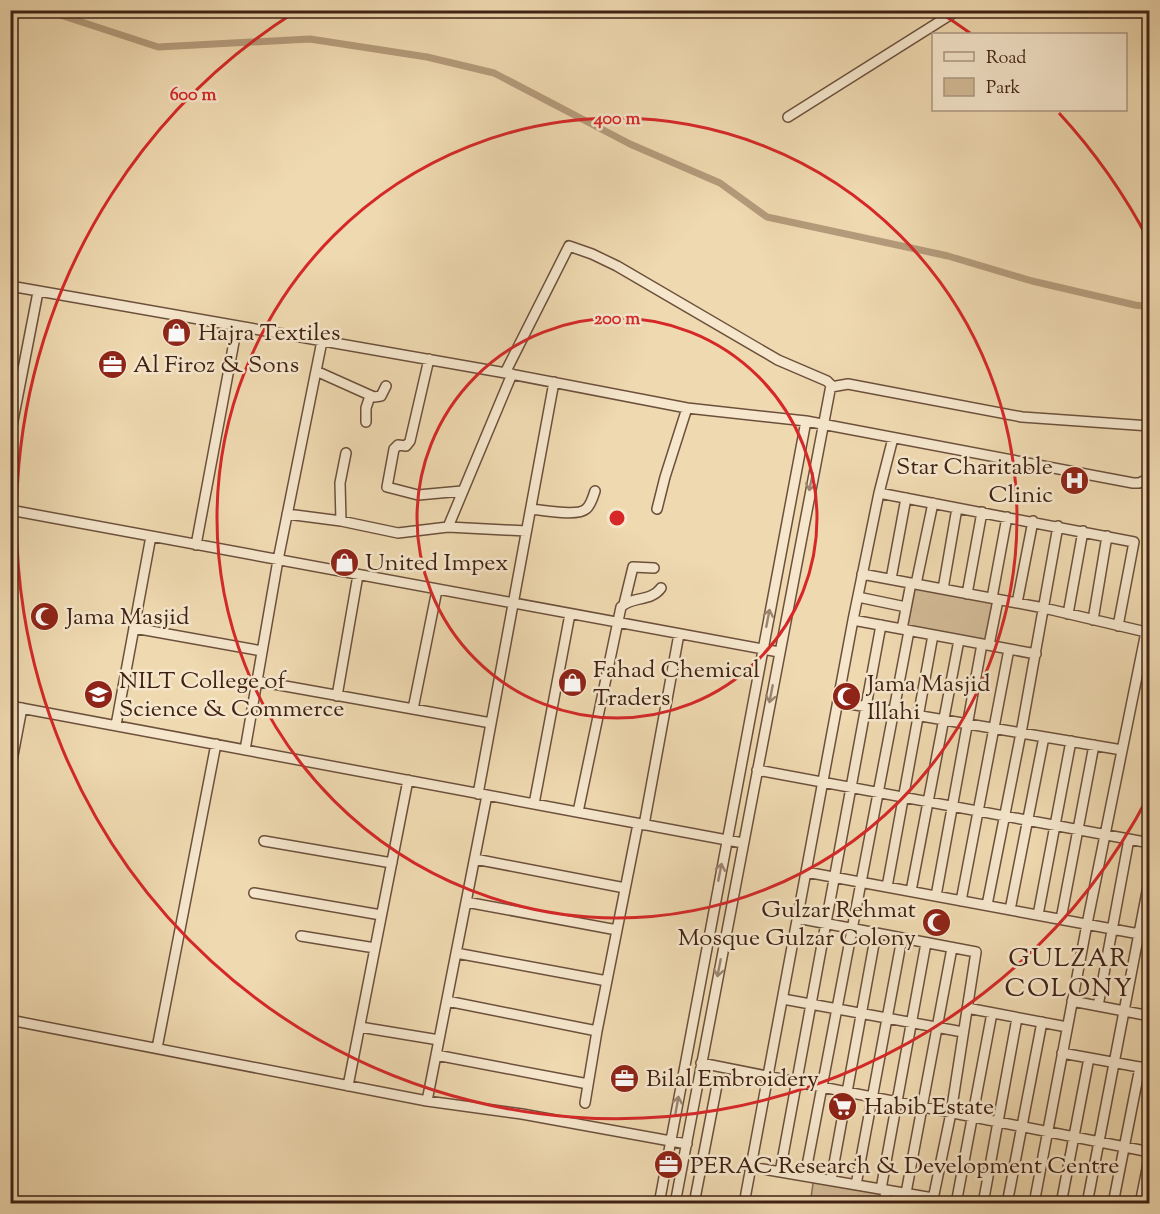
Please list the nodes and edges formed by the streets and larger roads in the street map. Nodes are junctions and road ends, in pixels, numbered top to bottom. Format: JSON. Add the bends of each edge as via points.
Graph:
{"nodes":[{"id":1,"x":958,"y":10,"type":"edge"},
{"id":2,"x":788,"y":117,"type":"dead end"},
{"id":3,"x":10,"y":286,"type":"edge"},
{"id":4,"x":38,"y":292,"type":"junction"},
{"id":5,"x":237,"y":326,"type":"junction"},
{"id":6,"x":322,"y":341,"type":"junction"},
{"id":7,"x":429,"y":359,"type":"junction"},
{"id":8,"x":316,"y":371,"type":"junction"},
{"id":9,"x":508,"y":373,"type":"junction"},
{"id":10,"x":554,"y":382,"type":"junction"},
{"id":11,"x":386,"y":386,"type":"dead end"},
{"id":12,"x":831,"y":387,"type":"junction"},
{"id":13,"x":370,"y":396,"type":"junction"},
{"id":14,"x":687,"y":408,"type":"junction"},
{"id":15,"x":806,"y":421,"type":"junction"},
{"id":16,"x":366,"y":422,"type":"dead end"},
{"id":17,"x":823,"y":425,"type":"junction"},
{"id":18,"x":1149,"y":426,"type":"edge"},
{"id":19,"x":10,"y":436,"type":"edge"},
{"id":20,"x":893,"y":438,"type":"junction"},
{"id":21,"x":346,"y":453,"type":"dead end"},
{"id":22,"x":1149,"y":478,"type":"edge"},
{"id":23,"x":462,"y":491,"type":"junction"},
{"id":24,"x":595,"y":491,"type":"dead end"},
{"id":25,"x":879,"y":493,"type":"junction"},
{"id":26,"x":906,"y":498,"type":"junction"},
{"id":27,"x":933,"y":503,"type":"junction"},
{"id":28,"x":957,"y":508,"type":"junction"},
{"id":29,"x":531,"y":509,"type":"junction"},
{"id":30,"x":657,"y":509,"type":"dead end"},
{"id":31,"x":10,"y":510,"type":"edge"},
{"id":32,"x":982,"y":512,"type":"junction"},
{"id":33,"x":287,"y":514,"type":"junction"},
{"id":34,"x":1007,"y":517,"type":"junction"},
{"id":35,"x":341,"y":521,"type":"junction"},
{"id":36,"x":1033,"y":521,"type":"junction"},
{"id":37,"x":1058,"y":526,"type":"junction"},
{"id":38,"x":448,"y":527,"type":"junction"},
{"id":39,"x":526,"y":531,"type":"junction"},
{"id":40,"x":1083,"y":531,"type":"junction"},
{"id":41,"x":151,"y":536,"type":"junction"},
{"id":42,"x":1107,"y":536,"type":"junction"},
{"id":43,"x":196,"y":545,"type":"junction"},
{"id":44,"x":278,"y":560,"type":"junction"},
{"id":45,"x":654,"y":568,"type":"dead end"},
{"id":46,"x":862,"y":574,"type":"junction"},
{"id":47,"x":358,"y":575,"type":"junction"},
{"id":48,"x":891,"y":579,"type":"junction"},
{"id":49,"x":913,"y":584,"type":"junction"},
{"id":50,"x":661,"y":588,"type":"dead end"},
{"id":51,"x":943,"y":589,"type":"junction"},
{"id":52,"x":437,"y":590,"type":"junction"},
{"id":53,"x":967,"y":594,"type":"junction"},
{"id":54,"x":858,"y":597,"type":"junction"},
{"id":55,"x":995,"y":599,"type":"junction"},
{"id":56,"x":1017,"y":603,"type":"junction"},
{"id":57,"x":513,"y":604,"type":"junction"},
{"id":58,"x":624,"y":604,"type":"junction"},
{"id":59,"x":906,"y":607,"type":"junction"},
{"id":60,"x":1044,"y":608,"type":"junction"},
{"id":61,"x":570,"y":614,"type":"junction"},
{"id":62,"x":1068,"y":614,"type":"junction"},
{"id":63,"x":853,"y":620,"type":"junction"},
{"id":64,"x":1093,"y":620,"type":"junction"},
{"id":65,"x":617,"y":623,"type":"junction"},
{"id":66,"x":881,"y":625,"type":"junction"},
{"id":67,"x":1118,"y":626,"type":"junction"},
{"id":68,"x":134,"y":628,"type":"junction"},
{"id":69,"x":905,"y":630,"type":"junction"},
{"id":70,"x":1148,"y":631,"type":"edge"},
{"id":71,"x":679,"y":634,"type":"junction"},
{"id":72,"x":933,"y":635,"type":"junction"},
{"id":73,"x":959,"y":640,"type":"junction"},
{"id":74,"x":986,"y":645,"type":"junction"},
{"id":75,"x":762,"y":649,"type":"junction"},
{"id":76,"x":1009,"y":649,"type":"junction"},
{"id":77,"x":262,"y":651,"type":"junction"},
{"id":78,"x":779,"y":652,"type":"junction"},
{"id":79,"x":1036,"y":654,"type":"junction"},
{"id":80,"x":257,"y":681,"type":"junction"},
{"id":81,"x":337,"y":696,"type":"junction"},
{"id":82,"x":838,"y":702,"type":"junction"},
{"id":83,"x":10,"y":706,"type":"edge"},
{"id":84,"x":866,"y":706,"type":"junction"},
{"id":85,"x":22,"y":708,"type":"junction"},
{"id":86,"x":413,"y":709,"type":"junction"},
{"id":87,"x":893,"y":711,"type":"junction"},
{"id":88,"x":918,"y":715,"type":"junction"},
{"id":89,"x":944,"y":720,"type":"junction"},
{"id":90,"x":491,"y":723,"type":"junction"},
{"id":91,"x":968,"y":724,"type":"junction"},
{"id":92,"x":116,"y":725,"type":"junction"},
{"id":93,"x":994,"y":728,"type":"junction"},
{"id":94,"x":1021,"y":733,"type":"junction"},
{"id":95,"x":1044,"y":737,"type":"junction"},
{"id":96,"x":1071,"y":741,"type":"junction"},
{"id":97,"x":216,"y":744,"type":"junction"},
{"id":98,"x":1094,"y":745,"type":"junction"},
{"id":99,"x":244,"y":750,"type":"junction"},
{"id":100,"x":1122,"y":750,"type":"junction"},
{"id":101,"x":757,"y":770,"type":"junction"},
{"id":102,"x":10,"y":771,"type":"edge"},
{"id":103,"x":408,"y":780,"type":"junction"},
{"id":104,"x":824,"y":782,"type":"junction"},
{"id":105,"x":851,"y":787,"type":"junction"},
{"id":106,"x":878,"y":792,"type":"junction"},
{"id":107,"x":482,"y":794,"type":"junction"},
{"id":108,"x":904,"y":797,"type":"junction"},
{"id":109,"x":928,"y":801,"type":"junction"},
{"id":110,"x":534,"y":804,"type":"junction"},
{"id":111,"x":953,"y":806,"type":"junction"},
{"id":112,"x":978,"y":811,"type":"junction"},
{"id":113,"x":578,"y":812,"type":"junction"},
{"id":114,"x":1004,"y":816,"type":"junction"},
{"id":115,"x":1028,"y":820,"type":"junction"},
{"id":116,"x":641,"y":824,"type":"junction"},
{"id":117,"x":1055,"y":825,"type":"junction"},
{"id":118,"x":1078,"y":830,"type":"junction"},
{"id":119,"x":1105,"y":835,"type":"junction"},
{"id":120,"x":1129,"y":839,"type":"junction"},
{"id":121,"x":726,"y":840,"type":"junction"},
{"id":122,"x":264,"y":841,"type":"dead end"},
{"id":123,"x":743,"y":843,"type":"junction"},
{"id":124,"x":1149,"y":843,"type":"edge"},
{"id":125,"x":475,"y":859,"type":"junction"},
{"id":126,"x":392,"y":863,"type":"junction"},
{"id":127,"x":806,"y":872,"type":"junction"},
{"id":128,"x":1149,"y":876,"type":"edge"},
{"id":129,"x":835,"y":877,"type":"junction"},
{"id":130,"x":861,"y":882,"type":"junction"},
{"id":131,"x":887,"y":887,"type":"junction"},
{"id":132,"x":625,"y":888,"type":"junction"},
{"id":133,"x":911,"y":891,"type":"junction"},
{"id":134,"x":254,"y":892,"type":"dead end"},
{"id":135,"x":936,"y":896,"type":"junction"},
{"id":136,"x":961,"y":901,"type":"junction"},
{"id":137,"x":466,"y":902,"type":"junction"},
{"id":138,"x":987,"y":905,"type":"junction"},
{"id":139,"x":1010,"y":910,"type":"junction"},
{"id":140,"x":381,"y":915,"type":"junction"},
{"id":141,"x":1038,"y":915,"type":"junction"},
{"id":142,"x":797,"y":918,"type":"junction"},
{"id":143,"x":1061,"y":919,"type":"junction"},
{"id":144,"x":826,"y":924,"type":"junction"},
{"id":145,"x":1087,"y":924,"type":"junction"},
{"id":146,"x":851,"y":929,"type":"junction"},
{"id":147,"x":1112,"y":929,"type":"junction"},
{"id":148,"x":617,"y":930,"type":"junction"},
{"id":149,"x":876,"y":933,"type":"junction"},
{"id":150,"x":1138,"y":934,"type":"junction"},
{"id":151,"x":301,"y":936,"type":"dead end"},
{"id":152,"x":1149,"y":936,"type":"edge"},
{"id":153,"x":902,"y":938,"type":"junction"},
{"id":154,"x":926,"y":943,"type":"junction"},
{"id":155,"x":375,"y":948,"type":"junction"},
{"id":156,"x":952,"y":948,"type":"junction"},
{"id":157,"x":456,"y":953,"type":"junction"},
{"id":158,"x":607,"y":981,"type":"junction"},
{"id":159,"x":783,"y":999,"type":"junction"},
{"id":160,"x":447,"y":1001,"type":"junction"},
{"id":161,"x":1072,"y":1001,"type":"junction"},
{"id":162,"x":811,"y":1004,"type":"junction"},
{"id":163,"x":1098,"y":1006,"type":"junction"},
{"id":164,"x":966,"y":1008,"type":"junction"},
{"id":165,"x":837,"y":1009,"type":"junction"},
{"id":166,"x":1124,"y":1011,"type":"junction"},
{"id":167,"x":863,"y":1013,"type":"junction"},
{"id":168,"x":992,"y":1013,"type":"junction"},
{"id":169,"x":1149,"y":1015,"type":"edge"},
{"id":170,"x":887,"y":1018,"type":"junction"},
{"id":171,"x":1017,"y":1018,"type":"junction"},
{"id":172,"x":10,"y":1020,"type":"edge"},
{"id":173,"x":912,"y":1022,"type":"junction"},
{"id":174,"x":1042,"y":1022,"type":"junction"},
{"id":175,"x":360,"y":1027,"type":"junction"},
{"id":176,"x":937,"y":1027,"type":"junction"},
{"id":177,"x":1067,"y":1027,"type":"junction"},
{"id":178,"x":597,"y":1031,"type":"junction"},
{"id":179,"x":963,"y":1032,"type":"junction"},
{"id":180,"x":439,"y":1040,"type":"junction"},
{"id":181,"x":157,"y":1048,"type":"junction"},
{"id":182,"x":1062,"y":1053,"type":"junction"},
{"id":183,"x":436,"y":1055,"type":"junction"},
{"id":184,"x":1089,"y":1058,"type":"junction"},
{"id":185,"x":1114,"y":1062,"type":"junction"},
{"id":186,"x":708,"y":1064,"type":"junction"},
{"id":187,"x":1145,"y":1068,"type":"edge"},
{"id":188,"x":769,"y":1076,"type":"junction"},
{"id":189,"x":797,"y":1082,"type":"junction"},
{"id":190,"x":588,"y":1084,"type":"junction"},
{"id":191,"x":717,"y":1085,"type":"dead end"},
{"id":192,"x":348,"y":1086,"type":"junction"},
{"id":193,"x":823,"y":1087,"type":"junction"},
{"id":194,"x":847,"y":1092,"type":"junction"},
{"id":195,"x":873,"y":1097,"type":"junction"},
{"id":196,"x":705,"y":1100,"type":"junction"},
{"id":197,"x":427,"y":1101,"type":"junction"},
{"id":198,"x":898,"y":1102,"type":"junction"},
{"id":199,"x":585,"y":1103,"type":"dead end"},
{"id":200,"x":922,"y":1107,"type":"junction"},
{"id":201,"x":951,"y":1113,"type":"junction"},
{"id":202,"x":972,"y":1117,"type":"junction"},
{"id":203,"x":998,"y":1122,"type":"junction"},
{"id":204,"x":1021,"y":1127,"type":"junction"},
{"id":205,"x":1048,"y":1132,"type":"junction"},
{"id":206,"x":1073,"y":1137,"type":"junction"},
{"id":207,"x":671,"y":1141,"type":"junction"},
{"id":208,"x":1099,"y":1142,"type":"junction"},
{"id":209,"x":687,"y":1144,"type":"junction"},
{"id":210,"x":1124,"y":1147,"type":"junction"},
{"id":211,"x":1149,"y":1153,"type":"edge"},
{"id":212,"x":751,"y":1167,"type":"junction"},
{"id":213,"x":780,"y":1172,"type":"junction"},
{"id":214,"x":805,"y":1176,"type":"junction"},
{"id":215,"x":831,"y":1180,"type":"junction"},
{"id":216,"x":856,"y":1185,"type":"junction"},
{"id":217,"x":884,"y":1190,"type":"junction"},
{"id":218,"x":906,"y":1193,"type":"junction"},
{"id":219,"x":932,"y":1201,"type":"edge"},
{"id":220,"x":659,"y":1203,"type":"edge"},
{"id":221,"x":675,"y":1203,"type":"edge"},
{"id":222,"x":694,"y":1203,"type":"edge"},
{"id":223,"x":744,"y":1203,"type":"edge"},
{"id":224,"x":884,"y":1203,"type":"edge"},
{"id":225,"x":956,"y":1203,"type":"edge"},
{"id":226,"x":982,"y":1203,"type":"edge"},
{"id":227,"x":1007,"y":1203,"type":"edge"},
{"id":228,"x":1034,"y":1203,"type":"edge"},
{"id":229,"x":1061,"y":1203,"type":"edge"},
{"id":230,"x":1087,"y":1203,"type":"edge"},
{"id":231,"x":1113,"y":1203,"type":"edge"},
{"id":232,"x":1140,"y":1203,"type":"edge"}],
"edges":[{"from":1,"to":2,"type":"street"},
{"from":3,"to":4,"type":"street"},
{"from":4,"to":5,"type":"street"},
{"from":4,"to":19,"type":"street"},
{"from":5,"to":6,"type":"street"},
{"from":5,"to":43,"type":"street"},
{"from":6,"to":7,"type":"street"},
{"from":6,"to":8,"type":"street"},
{"from":7,"to":9,"type":"street"},
{"from":7,"to":23,"type":"street","via":[[410,441],[394,448],[387,487],[418,495]]},
{"from":8,"to":13,"type":"street"},
{"from":8,"to":33,"type":"street"},
{"from":9,"to":10,"type":"street"},
{"from":9,"to":12,"type":"street","via":[[569,246],[617,267],[778,360],[828,381]]},
{"from":9,"to":23,"type":"street"},
{"from":10,"to":14,"type":"street"},
{"from":10,"to":29,"type":"street"},
{"from":11,"to":13,"type":"street","via":[[381,396]]},
{"from":12,"to":17,"type":"street"},
{"from":12,"to":18,"type":"street","via":[[848,384],[1022,417]]},
{"from":13,"to":16,"type":"street"},
{"from":14,"to":15,"type":"street"},
{"from":14,"to":30,"type":"street"},
{"from":15,"to":17,"type":"street"},
{"from":75,"to":15,"type":"street","one_way":true},
{"from":17,"to":20,"type":"street"},
{"from":17,"to":78,"type":"street","one_way":true},
{"from":20,"to":22,"type":"street","via":[[1133,483]]},
{"from":20,"to":25,"type":"street"},
{"from":21,"to":35,"type":"street","via":[[340,483]]},
{"from":23,"to":38,"type":"street"},
{"from":24,"to":29,"type":"street","via":[[582,511]]},
{"from":25,"to":26,"type":"street"},
{"from":25,"to":46,"type":"street"},
{"from":26,"to":27,"type":"street"},
{"from":26,"to":48,"type":"street"},
{"from":27,"to":28,"type":"street"},
{"from":27,"to":49,"type":"street"},
{"from":28,"to":32,"type":"street"},
{"from":28,"to":51,"type":"street"},
{"from":29,"to":39,"type":"street"},
{"from":31,"to":41,"type":"street"},
{"from":32,"to":34,"type":"street"},
{"from":32,"to":53,"type":"street"},
{"from":33,"to":35,"type":"street"},
{"from":33,"to":44,"type":"street"},
{"from":34,"to":36,"type":"street"},
{"from":34,"to":55,"type":"street"},
{"from":35,"to":38,"type":"street","via":[[398,533]]},
{"from":36,"to":37,"type":"street"},
{"from":36,"to":56,"type":"street"},
{"from":37,"to":40,"type":"street"},
{"from":37,"to":60,"type":"street"},
{"from":38,"to":39,"type":"street"},
{"from":39,"to":57,"type":"street"},
{"from":40,"to":42,"type":"street"},
{"from":40,"to":62,"type":"street"},
{"from":41,"to":43,"type":"street"},
{"from":41,"to":68,"type":"street"},
{"from":42,"to":64,"type":"street"},
{"from":42,"to":67,"type":"street","via":[[1134,542]]},
{"from":43,"to":44,"type":"street"},
{"from":44,"to":47,"type":"street"},
{"from":44,"to":77,"type":"street"},
{"from":45,"to":58,"type":"street","via":[[633,567]]},
{"from":46,"to":48,"type":"street"},
{"from":46,"to":54,"type":"street"},
{"from":47,"to":52,"type":"street"},
{"from":47,"to":81,"type":"street"},
{"from":48,"to":49,"type":"street"},
{"from":49,"to":51,"type":"street"},
{"from":49,"to":59,"type":"street"},
{"from":50,"to":58,"type":"street","via":[[654,595]]},
{"from":51,"to":53,"type":"street"},
{"from":52,"to":57,"type":"street"},
{"from":52,"to":86,"type":"street"},
{"from":53,"to":55,"type":"street"},
{"from":54,"to":59,"type":"street"},
{"from":54,"to":63,"type":"street"},
{"from":55,"to":56,"type":"street"},
{"from":55,"to":74,"type":"street"},
{"from":56,"to":60,"type":"street"},
{"from":57,"to":61,"type":"street"},
{"from":57,"to":90,"type":"street"},
{"from":58,"to":65,"type":"street"},
{"from":59,"to":69,"type":"street"},
{"from":60,"to":62,"type":"street"},
{"from":60,"to":79,"type":"street"},
{"from":61,"to":65,"type":"street"},
{"from":61,"to":110,"type":"street"},
{"from":62,"to":64,"type":"street"},
{"from":63,"to":66,"type":"street"},
{"from":63,"to":82,"type":"street"},
{"from":64,"to":67,"type":"street"},
{"from":65,"to":71,"type":"street"},
{"from":65,"to":113,"type":"street"},
{"from":66,"to":69,"type":"street"},
{"from":66,"to":84,"type":"street"},
{"from":67,"to":70,"type":"street"},
{"from":68,"to":77,"type":"street"},
{"from":68,"to":92,"type":"street"},
{"from":69,"to":72,"type":"street"},
{"from":69,"to":87,"type":"street"},
{"from":70,"to":100,"type":"street"},
{"from":71,"to":75,"type":"street"},
{"from":71,"to":116,"type":"street"},
{"from":72,"to":73,"type":"street"},
{"from":72,"to":88,"type":"street"},
{"from":73,"to":74,"type":"street"},
{"from":73,"to":89,"type":"street"},
{"from":74,"to":76,"type":"street"},
{"from":74,"to":91,"type":"street"},
{"from":75,"to":78,"type":"street"},
{"from":75,"to":121,"type":"street"},
{"from":76,"to":79,"type":"street"},
{"from":76,"to":93,"type":"street"},
{"from":77,"to":80,"type":"street"},
{"from":78,"to":101,"type":"street","one_way":true},
{"from":79,"to":94,"type":"street"},
{"from":80,"to":81,"type":"street"},
{"from":80,"to":99,"type":"street"},
{"from":81,"to":86,"type":"street"},
{"from":82,"to":84,"type":"street"},
{"from":82,"to":104,"type":"street"},
{"from":83,"to":85,"type":"street"},
{"from":84,"to":87,"type":"street"},
{"from":84,"to":105,"type":"street"},
{"from":85,"to":92,"type":"street"},
{"from":85,"to":102,"type":"street"},
{"from":86,"to":90,"type":"street"},
{"from":87,"to":88,"type":"street"},
{"from":87,"to":106,"type":"street"},
{"from":88,"to":89,"type":"street"},
{"from":88,"to":108,"type":"street"},
{"from":89,"to":91,"type":"street"},
{"from":89,"to":109,"type":"street"},
{"from":90,"to":107,"type":"street"},
{"from":91,"to":93,"type":"street"},
{"from":91,"to":111,"type":"street"},
{"from":92,"to":97,"type":"street"},
{"from":93,"to":94,"type":"street"},
{"from":93,"to":112,"type":"street"},
{"from":94,"to":95,"type":"street"},
{"from":94,"to":114,"type":"street"},
{"from":95,"to":96,"type":"street"},
{"from":95,"to":115,"type":"street"},
{"from":96,"to":98,"type":"street"},
{"from":96,"to":117,"type":"street"},
{"from":97,"to":99,"type":"street"},
{"from":97,"to":181,"type":"street"},
{"from":98,"to":100,"type":"street"},
{"from":98,"to":118,"type":"street"},
{"from":99,"to":103,"type":"street"},
{"from":100,"to":119,"type":"street"},
{"from":101,"to":104,"type":"street"},
{"from":101,"to":123,"type":"street"},
{"from":103,"to":107,"type":"street"},
{"from":103,"to":126,"type":"street"},
{"from":104,"to":105,"type":"street"},
{"from":104,"to":127,"type":"street"},
{"from":105,"to":106,"type":"street"},
{"from":105,"to":129,"type":"street"},
{"from":106,"to":108,"type":"street"},
{"from":106,"to":130,"type":"street"},
{"from":107,"to":110,"type":"street"},
{"from":107,"to":125,"type":"street"},
{"from":108,"to":109,"type":"street"},
{"from":108,"to":131,"type":"street"},
{"from":109,"to":111,"type":"street"},
{"from":109,"to":133,"type":"street"},
{"from":110,"to":113,"type":"street"},
{"from":111,"to":112,"type":"street"},
{"from":111,"to":135,"type":"street"},
{"from":112,"to":114,"type":"street"},
{"from":112,"to":136,"type":"street"},
{"from":113,"to":116,"type":"street"},
{"from":114,"to":115,"type":"street"},
{"from":114,"to":138,"type":"street"},
{"from":115,"to":117,"type":"street"},
{"from":115,"to":139,"type":"street"},
{"from":116,"to":121,"type":"street"},
{"from":116,"to":132,"type":"street"},
{"from":117,"to":118,"type":"street"},
{"from":117,"to":141,"type":"street"},
{"from":118,"to":119,"type":"street"},
{"from":118,"to":143,"type":"street"},
{"from":119,"to":120,"type":"street"},
{"from":119,"to":145,"type":"street"},
{"from":120,"to":124,"type":"street"},
{"from":120,"to":147,"type":"street"},
{"from":121,"to":123,"type":"street"},
{"from":207,"to":121,"type":"street","one_way":true},
{"from":122,"to":126,"type":"street"},
{"from":123,"to":186,"type":"street","one_way":true},
{"from":125,"to":132,"type":"street"},
{"from":125,"to":137,"type":"street"},
{"from":126,"to":140,"type":"street"},
{"from":127,"to":129,"type":"street"},
{"from":127,"to":142,"type":"street"},
{"from":128,"to":150,"type":"street"},
{"from":129,"to":130,"type":"street"},
{"from":129,"to":144,"type":"street"},
{"from":130,"to":131,"type":"street"},
{"from":130,"to":146,"type":"street"},
{"from":131,"to":133,"type":"street"},
{"from":132,"to":148,"type":"street"},
{"from":133,"to":135,"type":"street"},
{"from":134,"to":140,"type":"street"},
{"from":135,"to":136,"type":"street"},
{"from":136,"to":138,"type":"street"},
{"from":137,"to":148,"type":"street"},
{"from":137,"to":157,"type":"street"},
{"from":138,"to":139,"type":"street"},
{"from":139,"to":141,"type":"street"},
{"from":140,"to":155,"type":"street"},
{"from":141,"to":143,"type":"street"},
{"from":142,"to":144,"type":"street"},
{"from":142,"to":159,"type":"street"},
{"from":143,"to":145,"type":"street"},
{"from":144,"to":146,"type":"street"},
{"from":144,"to":162,"type":"street"},
{"from":145,"to":147,"type":"street"},
{"from":145,"to":161,"type":"street"},
{"from":146,"to":149,"type":"street"},
{"from":146,"to":165,"type":"street"},
{"from":147,"to":150,"type":"street"},
{"from":147,"to":163,"type":"street"},
{"from":148,"to":158,"type":"street"},
{"from":149,"to":153,"type":"street"},
{"from":149,"to":167,"type":"street"},
{"from":150,"to":152,"type":"street"},
{"from":150,"to":166,"type":"street"},
{"from":151,"to":155,"type":"street"},
{"from":153,"to":154,"type":"street"},
{"from":153,"to":170,"type":"street"},
{"from":154,"to":156,"type":"street"},
{"from":154,"to":173,"type":"street"},
{"from":155,"to":175,"type":"street"},
{"from":156,"to":164,"type":"street","via":[[976,952]]},
{"from":156,"to":176,"type":"street"},
{"from":157,"to":158,"type":"street"},
{"from":157,"to":160,"type":"street"},
{"from":158,"to":178,"type":"street"},
{"from":159,"to":162,"type":"street"},
{"from":159,"to":188,"type":"street"},
{"from":160,"to":178,"type":"street"},
{"from":160,"to":180,"type":"street"},
{"from":161,"to":163,"type":"street"},
{"from":161,"to":177,"type":"street"},
{"from":162,"to":165,"type":"street"},
{"from":162,"to":189,"type":"street"},
{"from":163,"to":166,"type":"street"},
{"from":164,"to":168,"type":"street"},
{"from":164,"to":179,"type":"street"},
{"from":165,"to":167,"type":"street"},
{"from":165,"to":193,"type":"street"},
{"from":166,"to":169,"type":"street"},
{"from":166,"to":185,"type":"street"},
{"from":167,"to":170,"type":"street"},
{"from":167,"to":194,"type":"street"},
{"from":168,"to":171,"type":"street"},
{"from":168,"to":202,"type":"street"},
{"from":170,"to":173,"type":"street"},
{"from":170,"to":195,"type":"street"},
{"from":171,"to":174,"type":"street"},
{"from":171,"to":203,"type":"street"},
{"from":172,"to":181,"type":"street"},
{"from":173,"to":176,"type":"street"},
{"from":173,"to":198,"type":"street"},
{"from":174,"to":177,"type":"street"},
{"from":174,"to":204,"type":"street"},
{"from":175,"to":180,"type":"street"},
{"from":175,"to":192,"type":"street"},
{"from":176,"to":179,"type":"street"},
{"from":176,"to":200,"type":"street"},
{"from":177,"to":182,"type":"street"},
{"from":178,"to":190,"type":"street"},
{"from":179,"to":201,"type":"street"},
{"from":180,"to":183,"type":"street"},
{"from":181,"to":192,"type":"street"},
{"from":182,"to":184,"type":"street"},
{"from":182,"to":205,"type":"street"},
{"from":183,"to":190,"type":"street"},
{"from":183,"to":197,"type":"street"},
{"from":184,"to":185,"type":"street"},
{"from":184,"to":206,"type":"street"},
{"from":185,"to":187,"type":"street"},
{"from":185,"to":208,"type":"street"},
{"from":186,"to":188,"type":"street"},
{"from":186,"to":196,"type":"street"},
{"from":187,"to":210,"type":"street"},
{"from":188,"to":189,"type":"street"},
{"from":188,"to":212,"type":"street"},
{"from":189,"to":193,"type":"street"},
{"from":189,"to":213,"type":"street"},
{"from":190,"to":199,"type":"street"},
{"from":191,"to":196,"type":"street"},
{"from":192,"to":197,"type":"street"},
{"from":193,"to":194,"type":"street"},
{"from":193,"to":214,"type":"street"},
{"from":194,"to":195,"type":"street"},
{"from":194,"to":215,"type":"street"},
{"from":195,"to":198,"type":"street"},
{"from":195,"to":216,"type":"street"},
{"from":196,"to":209,"type":"street"},
{"from":196,"to":222,"type":"street"},
{"from":197,"to":207,"type":"street"},
{"from":198,"to":200,"type":"street"},
{"from":198,"to":217,"type":"street"},
{"from":200,"to":201,"type":"street"},
{"from":200,"to":218,"type":"street"},
{"from":201,"to":202,"type":"street"},
{"from":201,"to":219,"type":"street"},
{"from":202,"to":203,"type":"street"},
{"from":202,"to":225,"type":"street"},
{"from":203,"to":204,"type":"street"},
{"from":203,"to":226,"type":"street"},
{"from":204,"to":205,"type":"street"},
{"from":204,"to":227,"type":"street"},
{"from":205,"to":206,"type":"street"},
{"from":205,"to":228,"type":"street"},
{"from":206,"to":208,"type":"street"},
{"from":206,"to":229,"type":"street"},
{"from":207,"to":209,"type":"street"},
{"from":207,"to":220,"type":"street"},
{"from":208,"to":210,"type":"street"},
{"from":208,"to":230,"type":"street"},
{"from":209,"to":221,"type":"street"},
{"from":210,"to":211,"type":"street"},
{"from":210,"to":231,"type":"street"},
{"from":211,"to":232,"type":"street"},
{"from":212,"to":213,"type":"street"},
{"from":212,"to":223,"type":"street"},
{"from":213,"to":214,"type":"street"},
{"from":214,"to":215,"type":"street"},
{"from":215,"to":216,"type":"street"},
{"from":216,"to":217,"type":"street"},
{"from":217,"to":218,"type":"street"},
{"from":217,"to":224,"type":"street"},
{"from":218,"to":219,"type":"street"}]}
